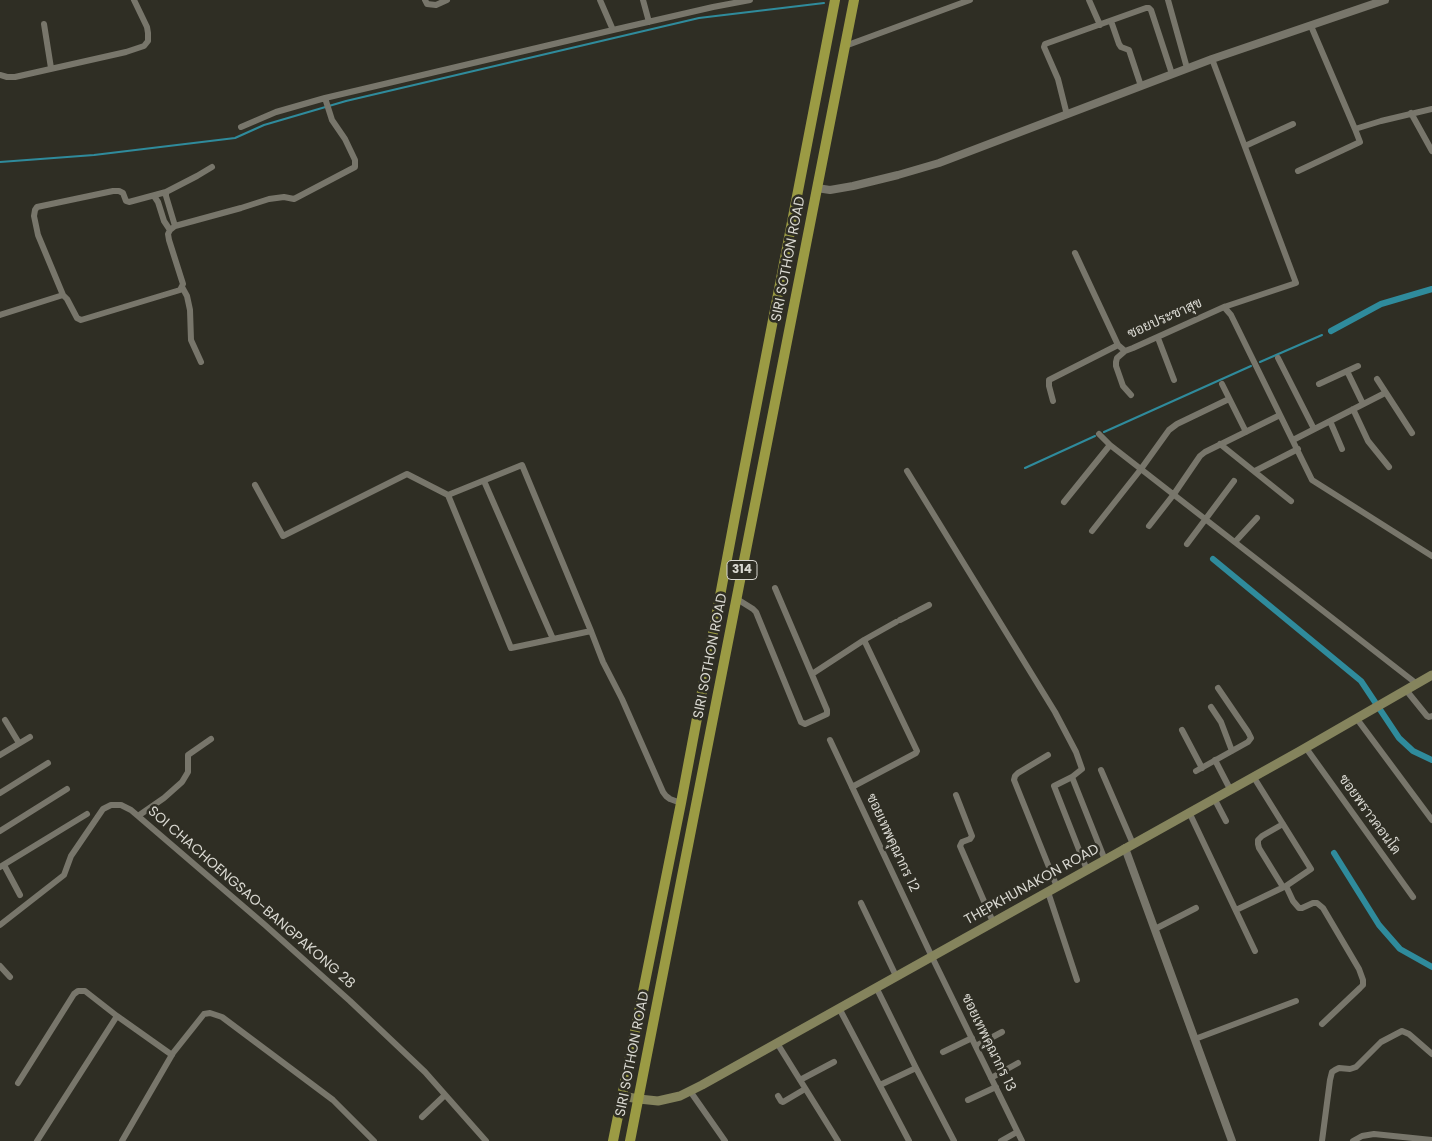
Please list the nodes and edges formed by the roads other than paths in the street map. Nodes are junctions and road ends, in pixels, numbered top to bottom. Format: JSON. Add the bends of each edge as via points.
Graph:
{"nodes":[{"id":1,"x":134,"y":0,"type":"edge"},
{"id":2,"x":425,"y":0,"type":"edge"},
{"id":3,"x":446,"y":0,"type":"edge"},
{"id":4,"x":600,"y":0,"type":"edge"},
{"id":5,"x":643,"y":0,"type":"edge"},
{"id":6,"x":750,"y":0,"type":"edge"},
{"id":7,"x":835,"y":0,"type":"edge"},
{"id":8,"x":854,"y":0,"type":"edge"},
{"id":9,"x":970,"y":0,"type":"edge"},
{"id":10,"x":1089,"y":0,"type":"edge"},
{"id":11,"x":1168,"y":0,"type":"edge"},
{"id":12,"x":1385,"y":0,"type":"edge"},
{"id":13,"x":712,"y":3,"type":"edge"},
{"id":14,"x":1111,"y":21,"type":"junction"},
{"id":15,"x":649,"y":22,"type":"junction"},
{"id":16,"x":44,"y":24,"type":"dead end"},
{"id":17,"x":1100,"y":25,"type":"junction"},
{"id":18,"x":1311,"y":26,"type":"junction"},
{"id":19,"x":614,"y":30,"type":"junction"},
{"id":20,"x":845,"y":46,"type":"junction"},
{"id":21,"x":1212,"y":59,"type":"junction"},
{"id":22,"x":51,"y":68,"type":"junction"},
{"id":23,"x":1187,"y":68,"type":"junction"},
{"id":24,"x":1172,"y":74,"type":"junction"},
{"id":25,"x":0,"y":75,"type":"edge"},
{"id":26,"x":1141,"y":86,"type":"junction"},
{"id":27,"x":325,"y":98,"type":"junction"},
{"id":28,"x":1432,"y":109,"type":"edge"},
{"id":29,"x":1410,"y":113,"type":"junction"},
{"id":30,"x":1066,"y":114,"type":"junction"},
{"id":31,"x":1293,"y":124,"type":"dead end"},
{"id":32,"x":241,"y":128,"type":"dead end"},
{"id":33,"x":1356,"y":129,"type":"junction"},
{"id":34,"x":1245,"y":146,"type":"junction"},
{"id":35,"x":1432,"y":151,"type":"edge"},
{"id":36,"x":212,"y":166,"type":"dead end"},
{"id":37,"x":1298,"y":171,"type":"dead end"},
{"id":38,"x":817,"y":188,"type":"junction"},
{"id":39,"x":166,"y":192,"type":"junction"},
{"id":40,"x":154,"y":196,"type":"junction"},
{"id":41,"x":173,"y":228,"type":"junction"},
{"id":42,"x":1075,"y":253,"type":"dead end"},
{"id":43,"x":182,"y":287,"type":"junction"},
{"id":44,"x":63,"y":295,"type":"junction"},
{"id":45,"x":1224,"y":307,"type":"junction"},
{"id":46,"x":0,"y":315,"type":"edge"},
{"id":47,"x":771,"y":329,"type":"junction"},
{"id":48,"x":789,"y":332,"type":"junction"},
{"id":49,"x":1158,"y":338,"type":"junction"},
{"id":50,"x":1118,"y":346,"type":"junction"},
{"id":51,"x":1125,"y":351,"type":"junction"},
{"id":52,"x":1278,"y":358,"type":"dead end"},
{"id":53,"x":201,"y":362,"type":"dead end"},
{"id":54,"x":1358,"y":366,"type":"dead end"},
{"id":55,"x":1346,"y":371,"type":"junction"},
{"id":56,"x":1377,"y":379,"type":"dead end"},
{"id":57,"x":1174,"y":380,"type":"dead end"},
{"id":58,"x":1222,"y":384,"type":"dead end"},
{"id":59,"x":1319,"y":384,"type":"dead end"},
{"id":60,"x":1385,"y":393,"type":"junction"},
{"id":61,"x":1131,"y":395,"type":"dead end"},
{"id":62,"x":1229,"y":399,"type":"junction"},
{"id":63,"x":1053,"y":401,"type":"dead end"},
{"id":64,"x":1363,"y":404,"type":"junction"},
{"id":65,"x":1353,"y":409,"type":"junction"},
{"id":66,"x":1280,"y":415,"type":"junction"},
{"id":67,"x":1330,"y":421,"type":"junction"},
{"id":68,"x":1314,"y":429,"type":"junction"},
{"id":69,"x":1246,"y":432,"type":"junction"},
{"id":70,"x":1412,"y":433,"type":"dead end"},
{"id":71,"x":1099,"y":434,"type":"dead end"},
{"id":72,"x":1293,"y":440,"type":"junction"},
{"id":73,"x":1220,"y":444,"type":"junction"},
{"id":74,"x":1110,"y":445,"type":"junction"},
{"id":75,"x":1298,"y":449,"type":"junction"},
{"id":76,"x":1342,"y":449,"type":"dead end"},
{"id":77,"x":1389,"y":467,"type":"dead end"},
{"id":78,"x":1141,"y":469,"type":"junction"},
{"id":79,"x":907,"y":471,"type":"dead end"},
{"id":80,"x":1255,"y":472,"type":"junction"},
{"id":81,"x":484,"y":480,"type":"junction"},
{"id":82,"x":1234,"y":481,"type":"dead end"},
{"id":83,"x":255,"y":485,"type":"dead end"},
{"id":84,"x":1174,"y":494,"type":"junction"},
{"id":85,"x":448,"y":495,"type":"junction"},
{"id":86,"x":1291,"y":501,"type":"dead end"},
{"id":87,"x":1064,"y":502,"type":"dead end"},
{"id":88,"x":1257,"y":518,"type":"dead end"},
{"id":89,"x":1206,"y":519,"type":"junction"},
{"id":90,"x":1149,"y":526,"type":"dead end"},
{"id":91,"x":1092,"y":531,"type":"dead end"},
{"id":92,"x":1235,"y":542,"type":"junction"},
{"id":93,"x":1187,"y":544,"type":"dead end"},
{"id":94,"x":1432,"y":556,"type":"edge"},
{"id":95,"x":775,"y":588,"type":"dead end"},
{"id":96,"x":737,"y":599,"type":"junction"},
{"id":97,"x":929,"y":605,"type":"dead end"},
{"id":98,"x":591,"y":631,"type":"junction"},
{"id":99,"x":553,"y":639,"type":"junction"},
{"id":100,"x":864,"y":640,"type":"junction"},
{"id":101,"x":812,"y":674,"type":"junction"},
{"id":102,"x":1432,"y":675,"type":"edge"},
{"id":103,"x":1417,"y":684,"type":"junction"},
{"id":104,"x":1218,"y":688,"type":"dead end"},
{"id":105,"x":1406,"y":690,"type":"junction"},
{"id":106,"x":1211,"y":707,"type":"dead end"},
{"id":107,"x":1432,"y":716,"type":"edge"},
{"id":108,"x":1357,"y":718,"type":"junction"},
{"id":109,"x":5,"y":720,"type":"dead end"},
{"id":110,"x":1182,"y":730,"type":"dead end"},
{"id":111,"x":30,"y":737,"type":"dead end"},
{"id":112,"x":212,"y":739,"type":"dead end"},
{"id":113,"x":830,"y":740,"type":"dead end"},
{"id":114,"x":19,"y":743,"type":"junction"},
{"id":115,"x":1306,"y":748,"type":"junction"},
{"id":116,"x":1232,"y":751,"type":"junction"},
{"id":117,"x":0,"y":756,"type":"edge"},
{"id":118,"x":1048,"y":756,"type":"dead end"},
{"id":119,"x":1215,"y":760,"type":"junction"},
{"id":120,"x":48,"y":763,"type":"dead end"},
{"id":121,"x":1101,"y":770,"type":"dead end"},
{"id":122,"x":1253,"y":776,"type":"junction"},
{"id":123,"x":1072,"y":777,"type":"junction"},
{"id":124,"x":852,"y":787,"type":"junction"},
{"id":125,"x":67,"y":789,"type":"dead end"},
{"id":126,"x":1230,"y":789,"type":"junction"},
{"id":127,"x":0,"y":793,"type":"edge"},
{"id":128,"x":956,"y":795,"type":"dead end"},
{"id":129,"x":1214,"y":798,"type":"junction"},
{"id":130,"x":681,"y":803,"type":"junction"},
{"id":131,"x":1189,"y":812,"type":"junction"},
{"id":132,"x":87,"y":814,"type":"dead end"},
{"id":133,"x":138,"y":816,"type":"junction"},
{"id":134,"x":1226,"y":820,"type":"dead end"},
{"id":135,"x":1432,"y":820,"type":"edge"},
{"id":136,"x":1283,"y":824,"type":"junction"},
{"id":137,"x":0,"y":831,"type":"edge"},
{"id":138,"x":1129,"y":846,"type":"junction"},
{"id":139,"x":1105,"y":860,"type":"junction"},
{"id":140,"x":2,"y":866,"type":"edge"},
{"id":141,"x":1087,"y":870,"type":"junction"},
{"id":142,"x":1057,"y":887,"type":"junction"},
{"id":143,"x":1284,"y":887,"type":"junction"},
{"id":144,"x":1048,"y":892,"type":"junction"},
{"id":145,"x":20,"y":895,"type":"dead end"},
{"id":146,"x":1412,"y":897,"type":"dead end"},
{"id":147,"x":861,"y":903,"type":"dead end"},
{"id":148,"x":1196,"y":908,"type":"dead end"},
{"id":149,"x":1236,"y":910,"type":"junction"},
{"id":150,"x":993,"y":922,"type":"junction"},
{"id":151,"x":1,"y":923,"type":"edge"},
{"id":152,"x":1155,"y":929,"type":"junction"},
{"id":153,"x":1255,"y":951,"type":"dead end"},
{"id":154,"x":932,"y":956,"type":"junction"},
{"id":155,"x":0,"y":966,"type":"edge"},
{"id":156,"x":896,"y":976,"type":"junction"},
{"id":157,"x":10,"y":977,"type":"dead end"},
{"id":158,"x":1077,"y":980,"type":"dead end"},
{"id":159,"x":876,"y":987,"type":"junction"},
{"id":160,"x":1296,"y":1001,"type":"dead end"},
{"id":161,"x":840,"y":1008,"type":"junction"},
{"id":162,"x":117,"y":1016,"type":"junction"},
{"id":163,"x":1322,"y":1024,"type":"dead end"},
{"id":164,"x":1002,"y":1032,"type":"dead end"},
{"id":165,"x":972,"y":1038,"type":"junction"},
{"id":166,"x":1195,"y":1039,"type":"junction"},
{"id":167,"x":777,"y":1043,"type":"junction"},
{"id":168,"x":976,"y":1046,"type":"junction"},
{"id":169,"x":943,"y":1052,"type":"dead end"},
{"id":170,"x":1432,"y":1054,"type":"edge"},
{"id":171,"x":172,"y":1055,"type":"junction"},
{"id":172,"x":834,"y":1062,"type":"dead end"},
{"id":173,"x":1018,"y":1063,"type":"dead end"},
{"id":174,"x":916,"y":1068,"type":"junction"},
{"id":175,"x":992,"y":1078,"type":"junction"},
{"id":176,"x":800,"y":1080,"type":"junction"},
{"id":177,"x":18,"y":1083,"type":"dead end"},
{"id":178,"x":880,"y":1085,"type":"junction"},
{"id":179,"x":996,"y":1087,"type":"junction"},
{"id":180,"x":805,"y":1089,"type":"junction"},
{"id":181,"x":690,"y":1091,"type":"junction"},
{"id":182,"x":445,"y":1095,"type":"junction"},
{"id":183,"x":622,"y":1096,"type":"junction"},
{"id":184,"x":778,"y":1096,"type":"dead end"},
{"id":185,"x":638,"y":1099,"type":"junction"},
{"id":186,"x":968,"y":1100,"type":"dead end"},
{"id":187,"x":422,"y":1117,"type":"dead end"},
{"id":188,"x":1018,"y":1132,"type":"junction"},
{"id":189,"x":484,"y":1140,"type":"edge"},
{"id":190,"x":1432,"y":1140,"type":"edge"},
{"id":191,"x":36,"y":1141,"type":"edge"},
{"id":192,"x":122,"y":1141,"type":"edge"},
{"id":193,"x":374,"y":1141,"type":"edge"},
{"id":194,"x":613,"y":1141,"type":"edge"},
{"id":195,"x":630,"y":1141,"type":"edge"},
{"id":196,"x":724,"y":1141,"type":"edge"},
{"id":197,"x":838,"y":1141,"type":"edge"},
{"id":198,"x":909,"y":1141,"type":"edge"},
{"id":199,"x":954,"y":1141,"type":"edge"},
{"id":200,"x":1001,"y":1141,"type":"edge"},
{"id":201,"x":1022,"y":1141,"type":"edge"},
{"id":202,"x":1232,"y":1141,"type":"edge"},
{"id":203,"x":1322,"y":1141,"type":"edge"},
{"id":204,"x":1353,"y":1141,"type":"edge"}],
"edges":[{"from":1,"to":22,"type":"street","via":[[147,28],[148,41],[144,46]]},
{"from":2,"to":3,"type":"street","via":[[427,4],[436,5]]},
{"from":4,"to":19,"type":"street"},
{"from":5,"to":15,"type":"street"},
{"from":6,"to":13,"type":"street"},
{"from":7,"to":47,"type":"highway","name":"SIRI SOTHON ROAD","number":"314"},
{"from":8,"to":20,"type":"highway","name":"SIRI SOTHON ROAD","number":"314"},
{"from":9,"to":20,"type":"street"},
{"from":10,"to":17,"type":"street"},
{"from":11,"to":23,"type":"street"},
{"from":12,"to":18,"type":"street"},
{"from":13,"to":15,"type":"street"},
{"from":14,"to":17,"type":"street"},
{"from":14,"to":24,"type":"street","via":[[1149,8]]},
{"from":14,"to":26,"type":"street","via":[[1119,44],[1129,50]]},
{"from":15,"to":19,"type":"street"},
{"from":16,"to":22,"type":"street"},
{"from":17,"to":30,"type":"street","via":[[1044,46],[1058,79]]},
{"from":18,"to":21,"type":"street"},
{"from":18,"to":33,"type":"street"},
{"from":19,"to":27,"type":"street"},
{"from":20,"to":38,"type":"highway","name":"SIRI SOTHON ROAD","number":"314"},
{"from":21,"to":23,"type":"street"},
{"from":21,"to":34,"type":"street"},
{"from":22,"to":25,"type":"street","via":[[15,77]]},
{"from":23,"to":24,"type":"street"},
{"from":24,"to":26,"type":"street"},
{"from":26,"to":30,"type":"street"},
{"from":27,"to":32,"type":"street","via":[[276,112]]},
{"from":27,"to":41,"type":"street","via":[[332,120],[355,160],[353,169],[294,199],[269,199]]},
{"from":28,"to":29,"type":"street"},
{"from":29,"to":33,"type":"street"},
{"from":29,"to":35,"type":"street"},
{"from":30,"to":38,"type":"street","via":[[939,163],[854,186],[830,190]]},
{"from":31,"to":34,"type":"street"},
{"from":33,"to":37,"type":"street","via":[[1359,143]]},
{"from":34,"to":45,"type":"street","name":"ซอยประชาสุข","via":[[1296,283]]},
{"from":36,"to":39,"type":"street"},
{"from":38,"to":48,"type":"highway","name":"SIRI SOTHON ROAD","number":"314"},
{"from":39,"to":40,"type":"street"},
{"from":39,"to":41,"type":"street"},
{"from":40,"to":41,"type":"street","via":[[164,222]]},
{"from":40,"to":44,"type":"street","via":[[128,202],[123,193],[113,191],[37,207],[34,216],[38,235]]},
{"from":41,"to":43,"type":"street","via":[[168,234],[183,280]]},
{"from":42,"to":50,"type":"street","name":"ซอยประชาสุข"},
{"from":43,"to":44,"type":"street","via":[[176,292],[81,320]]},
{"from":43,"to":53,"type":"street","via":[[190,310],[191,340]]},
{"from":44,"to":46,"type":"street"},
{"from":45,"to":49,"type":"street","name":"ซอยประชาสุข"},
{"from":45,"to":66,"type":"street","via":[[1231,315]]},
{"from":47,"to":48,"type":"highway"},
{"from":47,"to":130,"type":"highway","name":"SIRI SOTHON ROAD","number":"314"},
{"from":48,"to":96,"type":"highway","name":"SIRI SOTHON ROAD","number":"314"},
{"from":49,"to":51,"type":"street","name":"ซอยประชาสุข"},
{"from":49,"to":57,"type":"street"},
{"from":50,"to":51,"type":"street","name":"ซอยประชาสุข"},
{"from":50,"to":63,"type":"street","name":"ซอยประชาสุข","via":[[1049,380]]},
{"from":51,"to":61,"type":"street","via":[[1117,358],[1116,366],[1123,386]]},
{"from":52,"to":68,"type":"street"},
{"from":54,"to":55,"type":"street"},
{"from":55,"to":59,"type":"street"},
{"from":55,"to":64,"type":"street"},
{"from":56,"to":60,"type":"street"},
{"from":58,"to":62,"type":"street"},
{"from":60,"to":64,"type":"street"},
{"from":60,"to":70,"type":"street"},
{"from":62,"to":69,"type":"street"},
{"from":62,"to":78,"type":"street","via":[[1177,424]]},
{"from":64,"to":65,"type":"street"},
{"from":65,"to":67,"type":"street"},
{"from":65,"to":77,"type":"street","via":[[1368,441]]},
{"from":66,"to":69,"type":"street"},
{"from":66,"to":72,"type":"street"},
{"from":67,"to":68,"type":"street"},
{"from":67,"to":76,"type":"street"},
{"from":68,"to":72,"type":"street"},
{"from":69,"to":73,"type":"street"},
{"from":71,"to":74,"type":"street"},
{"from":72,"to":75,"type":"street"},
{"from":73,"to":80,"type":"street"},
{"from":73,"to":84,"type":"street","via":[[1200,456]]},
{"from":74,"to":78,"type":"street"},
{"from":74,"to":87,"type":"street"},
{"from":75,"to":80,"type":"street"},
{"from":75,"to":94,"type":"street","via":[[1309,475],[1317,484]]},
{"from":78,"to":84,"type":"street"},
{"from":78,"to":91,"type":"street"},
{"from":79,"to":123,"type":"street","via":[[1055,712],[1082,766]]},
{"from":80,"to":86,"type":"street"},
{"from":81,"to":85,"type":"street"},
{"from":81,"to":98,"type":"street","via":[[522,465]]},
{"from":81,"to":99,"type":"street"},
{"from":82,"to":89,"type":"street"},
{"from":83,"to":85,"type":"street","via":[[283,536],[408,474]]},
{"from":84,"to":89,"type":"street"},
{"from":84,"to":90,"type":"street"},
{"from":85,"to":99,"type":"street","via":[[510,648]]},
{"from":88,"to":92,"type":"street"},
{"from":89,"to":92,"type":"street"},
{"from":89,"to":93,"type":"street"},
{"from":92,"to":103,"type":"street"},
{"from":95,"to":101,"type":"street"},
{"from":96,"to":101,"type":"street","via":[[756,612],[801,722],[805,724],[828,712]]},
{"from":96,"to":185,"type":"highway","name":"SIRI SOTHON ROAD","number":"314"},
{"from":97,"to":100,"type":"street"},
{"from":98,"to":99,"type":"street"},
{"from":98,"to":130,"type":"street","via":[[663,792]]},
{"from":100,"to":101,"type":"street"},
{"from":100,"to":124,"type":"street","via":[[917,751]]},
{"from":102,"to":103,"type":"main road","name":"THEPKHUNAKON ROAD"},
{"from":103,"to":105,"type":"main road","name":"THEPKHUNAKON ROAD"},
{"from":104,"to":116,"type":"street","via":[[1250,737],[1248,742]]},
{"from":105,"to":107,"type":"street","via":[[1427,716]]},
{"from":105,"to":108,"type":"main road","name":"THEPKHUNAKON ROAD"},
{"from":106,"to":116,"type":"street","via":[[1221,722]]},
{"from":108,"to":115,"type":"main road","name":"THEPKHUNAKON ROAD"},
{"from":108,"to":135,"type":"street"},
{"from":109,"to":114,"type":"street"},
{"from":110,"to":119,"type":"street","via":[[1199,769]]},
{"from":111,"to":114,"type":"street"},
{"from":112,"to":133,"type":"street","via":[[188,756],[188,772],[182,782]]},
{"from":113,"to":124,"type":"street","name":"ซอยเทพคุณากร 12"},
{"from":114,"to":117,"type":"street"},
{"from":115,"to":122,"type":"main road","name":"THEPKHUNAKON ROAD"},
{"from":115,"to":146,"type":"street","name":"ซอยพราวคอนโด"},
{"from":116,"to":119,"type":"street"},
{"from":118,"to":142,"type":"street","via":[[1018,772],[1014,780]]},
{"from":119,"to":126,"type":"street"},
{"from":120,"to":127,"type":"street"},
{"from":121,"to":138,"type":"street"},
{"from":122,"to":126,"type":"main road","name":"THEPKHUNAKON ROAD"},
{"from":122,"to":136,"type":"street"},
{"from":123,"to":139,"type":"street"},
{"from":123,"to":141,"type":"street","via":[[1055,784],[1054,788]]},
{"from":124,"to":154,"type":"street","name":"ซอยเทพคุณากร 12"},
{"from":125,"to":137,"type":"street"},
{"from":126,"to":129,"type":"main road","name":"THEPKHUNAKON ROAD"},
{"from":128,"to":150,"type":"street","via":[[972,836],[960,846]]},
{"from":129,"to":131,"type":"main road","name":"THEPKHUNAKON ROAD"},
{"from":129,"to":134,"type":"street"},
{"from":130,"to":183,"type":"highway","name":"SIRI SOTHON ROAD","number":"314"},
{"from":131,"to":138,"type":"main road","name":"THEPKHUNAKON ROAD"},
{"from":131,"to":149,"type":"street"},
{"from":132,"to":140,"type":"street"},
{"from":133,"to":151,"type":"street","name":"SOI CHACHOENGSAO-BANGPAKONG 28","via":[[115,804],[103,809],[71,856],[64,875]]},
{"from":133,"to":182,"type":"street","name":"SOI CHACHOENGSAO-BANGPAKONG 28","via":[[350,1001]]},
{"from":136,"to":143,"type":"street","via":[[1262,836],[1258,844]]},
{"from":136,"to":143,"type":"street","via":[[1311,869]]},
{"from":138,"to":139,"type":"main road","name":"THEPKHUNAKON ROAD"},
{"from":138,"to":152,"type":"street"},
{"from":139,"to":141,"type":"main road","name":"THEPKHUNAKON ROAD"},
{"from":140,"to":145,"type":"street"},
{"from":141,"to":142,"type":"main road","name":"THEPKHUNAKON ROAD"},
{"from":142,"to":144,"type":"main road","name":"THEPKHUNAKON ROAD"},
{"from":143,"to":149,"type":"street"},
{"from":143,"to":163,"type":"street","via":[[1299,908],[1313,903],[1322,908],[1364,980],[1360,988]]},
{"from":144,"to":150,"type":"main road","name":"THEPKHUNAKON ROAD"},
{"from":144,"to":158,"type":"street"},
{"from":147,"to":156,"type":"street"},
{"from":148,"to":152,"type":"street"},
{"from":149,"to":153,"type":"street"},
{"from":150,"to":154,"type":"main road","name":"THEPKHUNAKON ROAD"},
{"from":152,"to":166,"type":"street"},
{"from":154,"to":156,"type":"main road","name":"THEPKHUNAKON ROAD"},
{"from":154,"to":165,"type":"street","name":"ซอยเทพคุณากร 13"},
{"from":155,"to":157,"type":"street"},
{"from":156,"to":159,"type":"main road","name":"THEPKHUNAKON ROAD"},
{"from":159,"to":161,"type":"main road","name":"THEPKHUNAKON ROAD"},
{"from":159,"to":174,"type":"street"},
{"from":160,"to":166,"type":"street"},
{"from":161,"to":167,"type":"main road","name":"THEPKHUNAKON ROAD"},
{"from":161,"to":178,"type":"street"},
{"from":162,"to":171,"type":"street"},
{"from":162,"to":177,"type":"street","via":[[84,991],[78,991]]},
{"from":162,"to":191,"type":"street"},
{"from":164,"to":168,"type":"street"},
{"from":165,"to":168,"type":"street","name":"ซอยเทพคุณากร 13"},
{"from":165,"to":169,"type":"street"},
{"from":166,"to":202,"type":"street"},
{"from":167,"to":176,"type":"street"},
{"from":167,"to":181,"type":"main road","name":"THEPKHUNAKON ROAD"},
{"from":168,"to":175,"type":"street","name":"ซอยเทพคุณากร 13"},
{"from":170,"to":203,"type":"street","via":[[1402,1031],[1381,1042],[1356,1067],[1332,1072]]},
{"from":171,"to":192,"type":"street"},
{"from":171,"to":193,"type":"street","via":[[204,1014],[222,1017],[333,1100]]},
{"from":172,"to":176,"type":"street"},
{"from":173,"to":175,"type":"street"},
{"from":174,"to":178,"type":"street"},
{"from":174,"to":199,"type":"street"},
{"from":175,"to":179,"type":"street","name":"ซอยเทพคุณากร 13"},
{"from":176,"to":180,"type":"street"},
{"from":178,"to":198,"type":"street"},
{"from":179,"to":186,"type":"street"},
{"from":179,"to":188,"type":"street","name":"ซอยเทพคุณากร 13"},
{"from":180,"to":184,"type":"street","via":[[783,1102]]},
{"from":180,"to":197,"type":"street"},
{"from":181,"to":185,"type":"main road","name":"THEPKHUNAKON ROAD","via":[[658,1101]]},
{"from":181,"to":196,"type":"street"},
{"from":182,"to":187,"type":"street"},
{"from":182,"to":189,"type":"street","name":"SOI CHACHOENGSAO-BANGPAKONG 28"},
{"from":183,"to":185,"type":"main road","name":"THEPKHUNAKON ROAD"},
{"from":183,"to":194,"type":"highway","name":"SIRI SOTHON ROAD","number":"314"},
{"from":185,"to":195,"type":"highway","name":"SIRI SOTHON ROAD","number":"314"},
{"from":188,"to":200,"type":"street"},
{"from":188,"to":201,"type":"street","name":"ซอยเทพคุณากร 13"},
{"from":190,"to":204,"type":"street","via":[[1374,1134]]}]}
